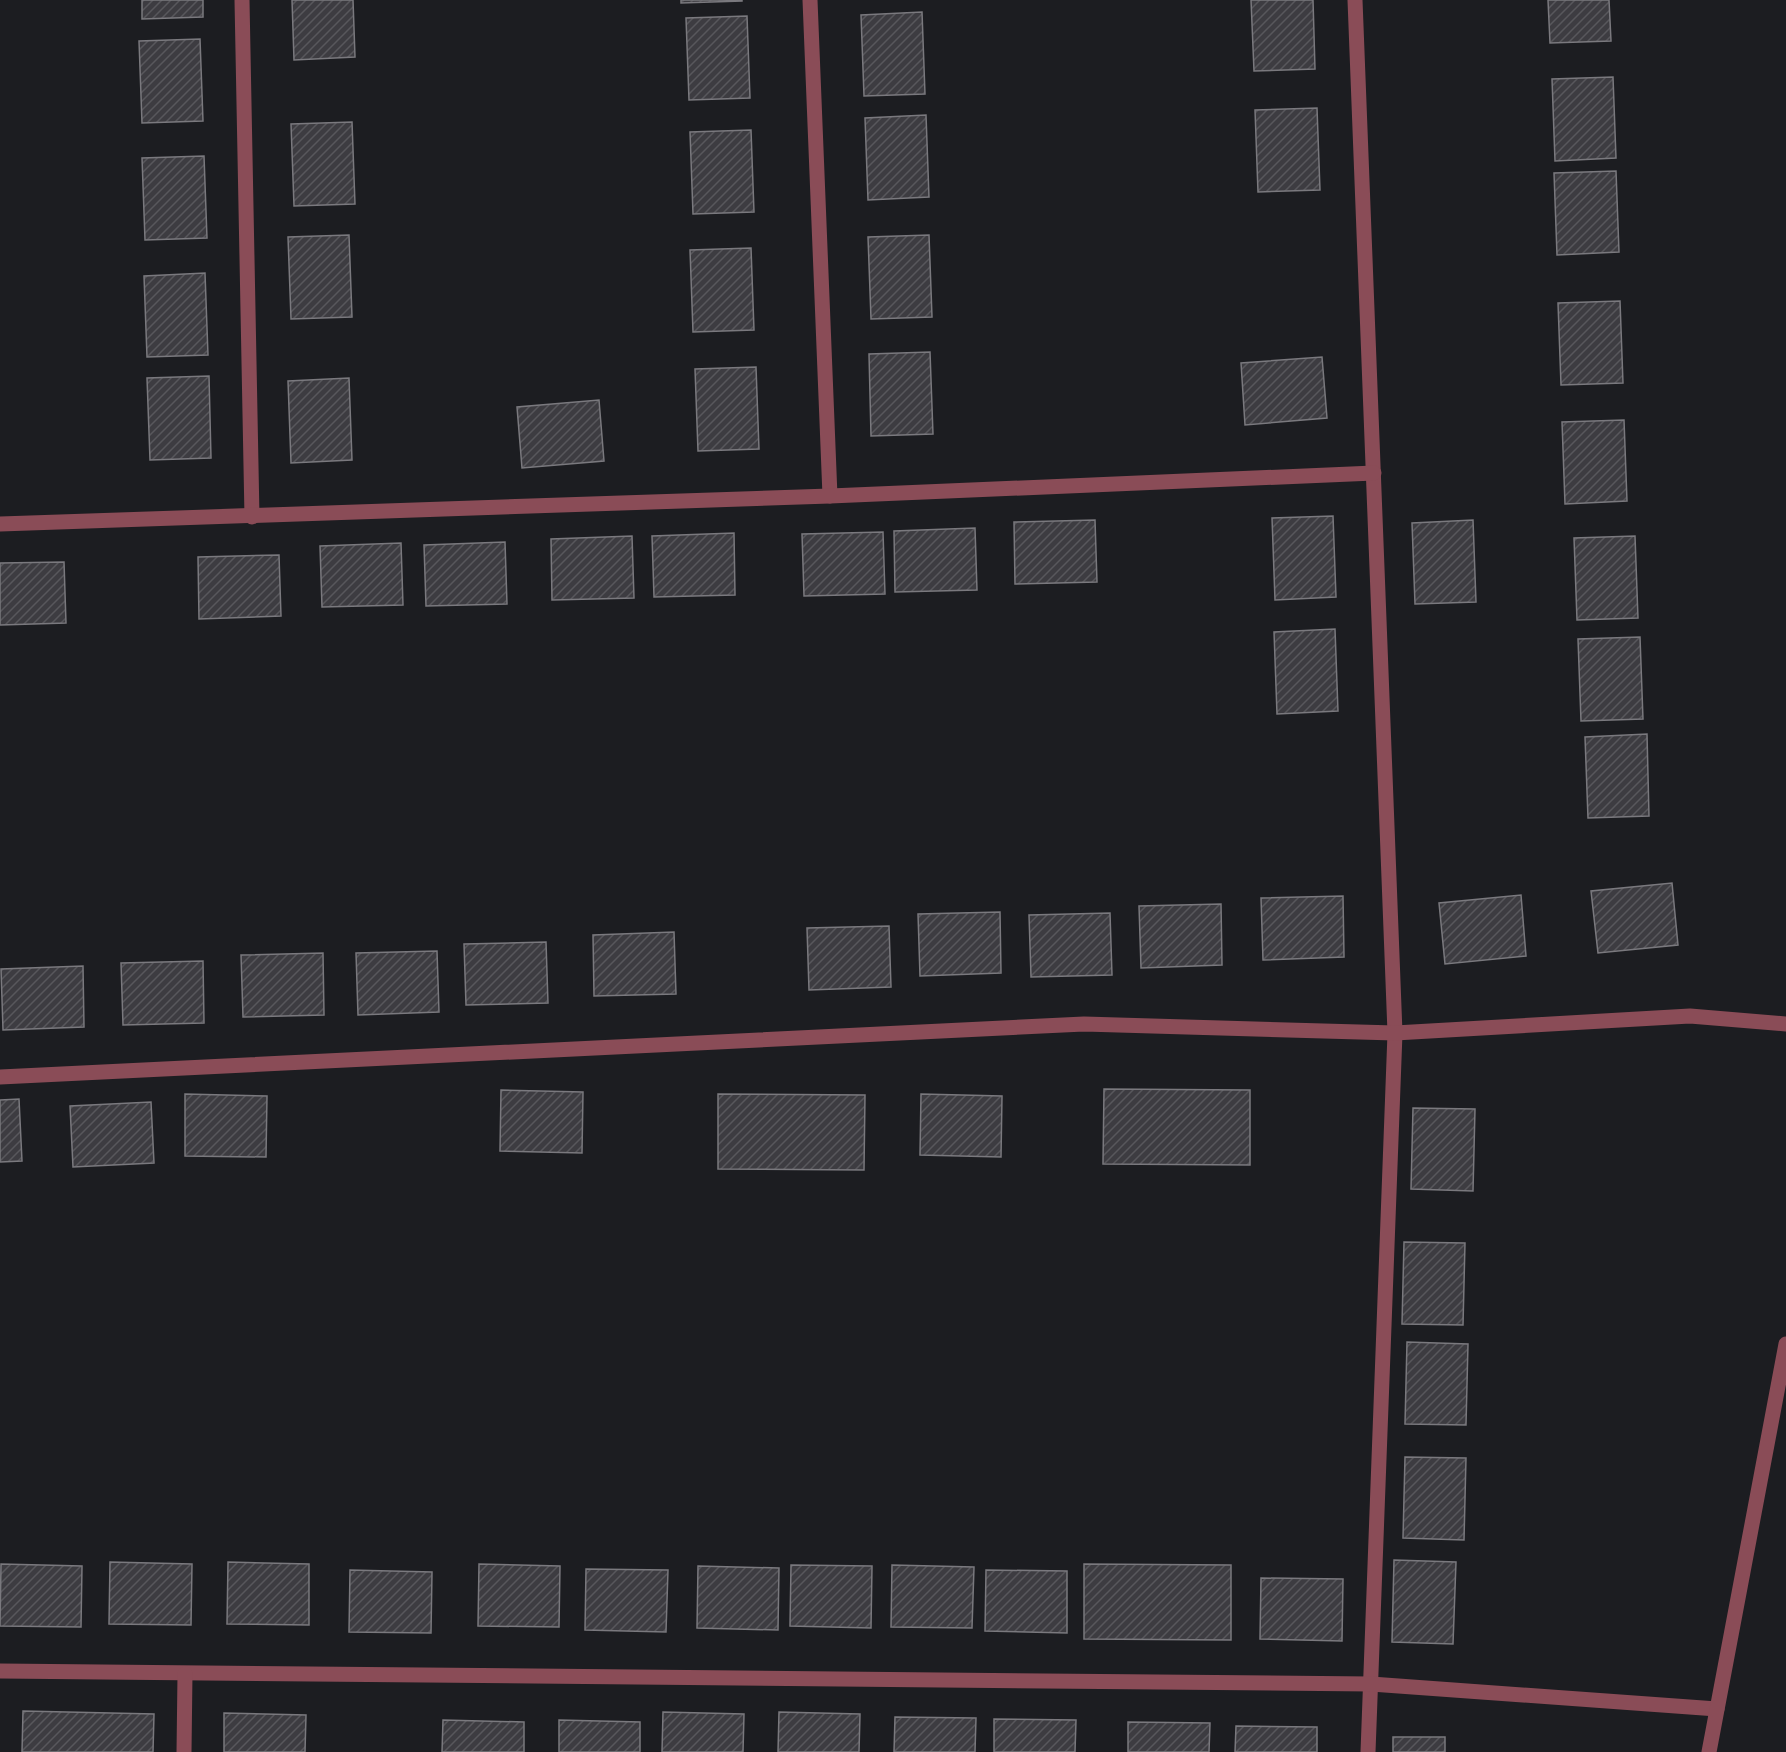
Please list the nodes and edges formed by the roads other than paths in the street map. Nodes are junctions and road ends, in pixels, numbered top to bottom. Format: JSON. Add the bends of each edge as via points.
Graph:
{"nodes":[{"id":1,"x":242,"y":0,"type":"edge"},
{"id":2,"x":810,"y":0,"type":"edge"},
{"id":3,"x":1355,"y":0,"type":"edge"},
{"id":4,"x":1374,"y":472,"type":"junction"},
{"id":5,"x":830,"y":496,"type":"junction"},
{"id":6,"x":252,"y":517,"type":"junction"},
{"id":7,"x":0,"y":524,"type":"edge"},
{"id":8,"x":1786,"y":1024,"type":"edge"},
{"id":9,"x":1395,"y":1033,"type":"junction"},
{"id":10,"x":0,"y":1077,"type":"edge"},
{"id":11,"x":1786,"y":1344,"type":"edge"},
{"id":12,"x":0,"y":1671,"type":"edge"},
{"id":13,"x":185,"y":1674,"type":"junction"},
{"id":14,"x":1371,"y":1684,"type":"junction"},
{"id":15,"x":1717,"y":1709,"type":"junction"},
{"id":16,"x":184,"y":1752,"type":"edge"},
{"id":17,"x":1368,"y":1752,"type":"edge"},
{"id":18,"x":1709,"y":1752,"type":"edge"}],
"edges":[{"from":1,"to":6,"type":"street"},
{"from":2,"to":5,"type":"street"},
{"from":3,"to":4,"type":"street"},
{"from":4,"to":5,"type":"street"},
{"from":4,"to":9,"type":"street"},
{"from":5,"to":6,"type":"street"},
{"from":6,"to":7,"type":"street"},
{"from":8,"to":9,"type":"street","via":[[1690,1016]]},
{"from":9,"to":10,"type":"street","via":[[1084,1024]]},
{"from":9,"to":14,"type":"street"},
{"from":11,"to":15,"type":"street"},
{"from":12,"to":13,"type":"street"},
{"from":13,"to":14,"type":"street"},
{"from":13,"to":16,"type":"street"},
{"from":14,"to":15,"type":"street"},
{"from":14,"to":17,"type":"street"},
{"from":15,"to":18,"type":"street"}]}
